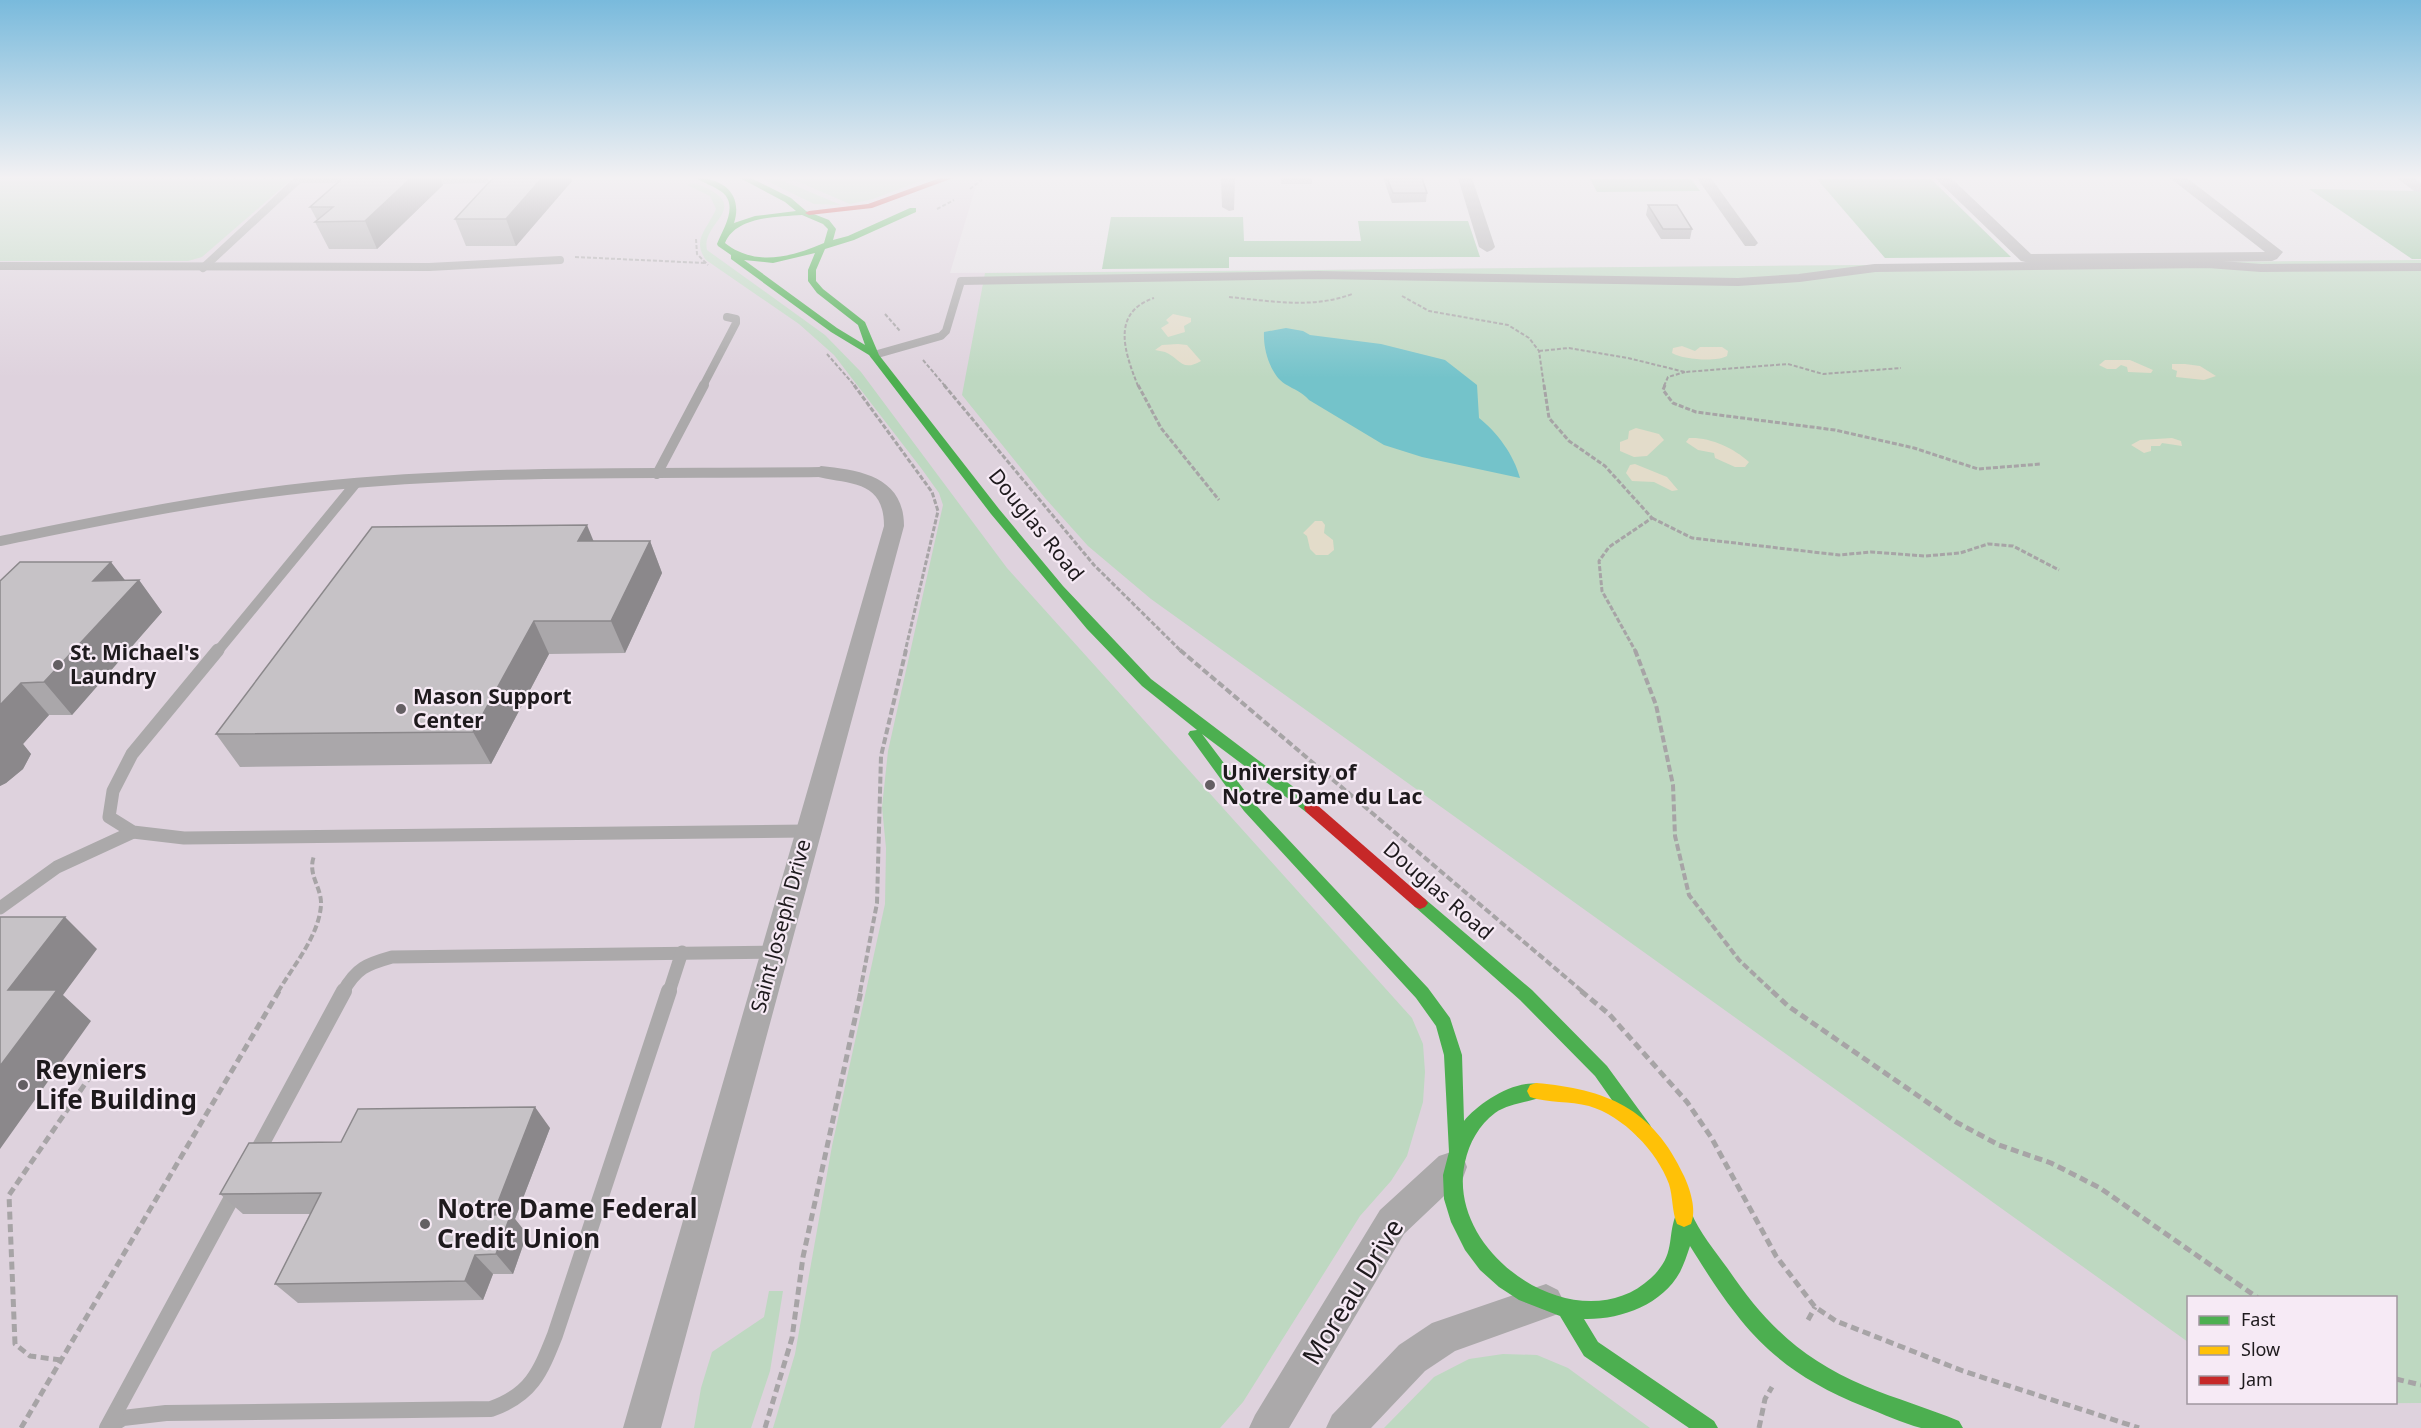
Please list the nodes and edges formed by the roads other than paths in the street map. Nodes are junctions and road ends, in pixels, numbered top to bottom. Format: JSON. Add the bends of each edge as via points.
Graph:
{"nodes":[{"id":1,"x":229,"y":245,"type":"edge"},
{"id":2,"x":722,"y":245,"type":"edge"},
{"id":3,"x":829,"y":245,"type":"edge"},
{"id":4,"x":1486,"y":245,"type":"edge"},
{"id":5,"x":2012,"y":245,"type":"edge"},
{"id":6,"x":2266,"y":245,"type":"edge"},
{"id":7,"x":824,"y":246,"type":"junction"},
{"id":8,"x":1487,"y":248,"type":"dead end"},
{"id":9,"x":733,"y":256,"type":"junction"},
{"id":10,"x":560,"y":260,"type":"road end"},
{"id":11,"x":0,"y":266,"type":"edge"},
{"id":12,"x":2421,"y":267,"type":"edge"},
{"id":13,"x":204,"y":268,"type":"junction"},
{"id":14,"x":728,"y":317,"type":"dead end"},
{"id":15,"x":874,"y":355,"type":"junction"},
{"id":16,"x":821,"y":472,"type":"joint"},
{"id":17,"x":657,"y":474,"type":"junction"},
{"id":18,"x":356,"y":483,"type":"junction"},
{"id":19,"x":0,"y":541,"type":"edge"},
{"id":20,"x":1178,"y":711,"type":"junction"},
{"id":21,"x":807,"y":831,"type":"junction"},
{"id":22,"x":133,"y":832,"type":"junction"},
{"id":23,"x":0,"y":895,"type":"edge"},
{"id":24,"x":15,"y":895,"type":"junction"},
{"id":25,"x":0,"y":908,"type":"edge"},
{"id":26,"x":682,"y":951,"type":"junction"},
{"id":27,"x":774,"y":951,"type":"junction"},
{"id":28,"x":1644,"y":1131,"type":"junction"},
{"id":29,"x":1454,"y":1157,"type":"junction"},
{"id":30,"x":1686,"y":1224,"type":"junction"},
{"id":31,"x":1556,"y":1305,"type":"junction"},
{"id":32,"x":107,"y":1428,"type":"edge"},
{"id":33,"x":642,"y":1428,"type":"edge"},
{"id":34,"x":1268,"y":1428,"type":"edge"},
{"id":35,"x":1345,"y":1428,"type":"edge"},
{"id":36,"x":1707,"y":1428,"type":"edge"},
{"id":37,"x":1952,"y":1428,"type":"edge"}],
"edges":[{"from":1,"to":13,"type":"lane"},
{"from":2,"to":9,"type":"street"},
{"from":3,"to":7,"type":"street"},
{"from":4,"to":8,"type":"street"},
{"from":5,"to":6,"type":"street","via":[[2026,258],[2038,260],[2260,258],[2275,252]]},
{"from":7,"to":9,"type":"street","via":[[769,260]]},
{"from":7,"to":15,"type":"street","name":"Douglas Road","via":[[812,270],[812,282],[862,324]]},
{"from":9,"to":15,"type":"street","name":"Douglas Road"},
{"from":10,"to":13,"type":"lane","via":[[429,267]]},
{"from":11,"to":13,"type":"lane"},
{"from":12,"to":15,"type":"lane","via":[[2261,268],[2208,264],[1875,268],[1738,282],[1318,275],[961,281],[946,331],[934,339]]},
{"from":14,"to":17,"type":"lane","via":[[736,323]]},
{"from":15,"to":20,"type":"street","name":"Douglas Road","via":[[1034,559],[1125,662]]},
{"from":16,"to":17,"type":"lane"},
{"from":16,"to":21,"type":"street","name":"Saint Joseph Drive","via":[[844,474],[873,484],[890,498],[896,514]]},
{"from":17,"to":18,"type":"lane"},
{"from":18,"to":19,"type":"lane","via":[[242,496]]},
{"from":18,"to":22,"type":"lane","via":[[132,754],[113,792],[109,817]]},
{"from":20,"to":28,"type":"street","name":"Douglas Road","via":[[1286,787],[1526,995],[1601,1071]]},
{"from":20,"to":29,"type":"street","name":"Douglas Road","via":[[1249,807],[1422,993],[1444,1023],[1453,1055]]},
{"from":21,"to":22,"type":"lane","via":[[184,838]]},
{"from":21,"to":27,"type":"street","name":"Saint Joseph Drive"},
{"from":22,"to":24,"type":"lane","via":[[57,867]]},
{"from":23,"to":24,"type":"lane"},
{"from":24,"to":25,"type":"lane"},
{"from":26,"to":27,"type":"lane"},
{"from":26,"to":32,"type":"lane","via":[[392,957],[365,965],[350,980]]},
{"from":26,"to":32,"type":"lane","via":[[541,1371],[528,1391],[509,1404],[491,1409],[165,1413],[123,1418]]},
{"from":27,"to":33,"type":"street","name":"Saint Joseph Drive"},
{"from":28,"to":29,"type":"street","via":[[1611,1107],[1573,1093],[1536,1091],[1501,1100],[1474,1119]]},
{"from":28,"to":30,"type":"street","via":[[1666,1158],[1681,1190]]},
{"from":29,"to":31,"type":"street","name":"Douglas Road","via":[[1452,1198],[1463,1230],[1483,1260],[1511,1285]]},
{"from":29,"to":34,"type":"street","name":"Moreau Drive","via":[[1392,1222]]},
{"from":30,"to":31,"type":"street","via":[[1679,1255],[1663,1281],[1637,1301],[1604,1310]]},
{"from":30,"to":37,"type":"street","via":[[1733,1292],[1764,1331],[1790,1355],[1838,1382]]},
{"from":31,"to":35,"type":"street","via":[[1445,1336],[1412,1358]]},
{"from":31,"to":36,"type":"street","via":[[1591,1349]]}]}
